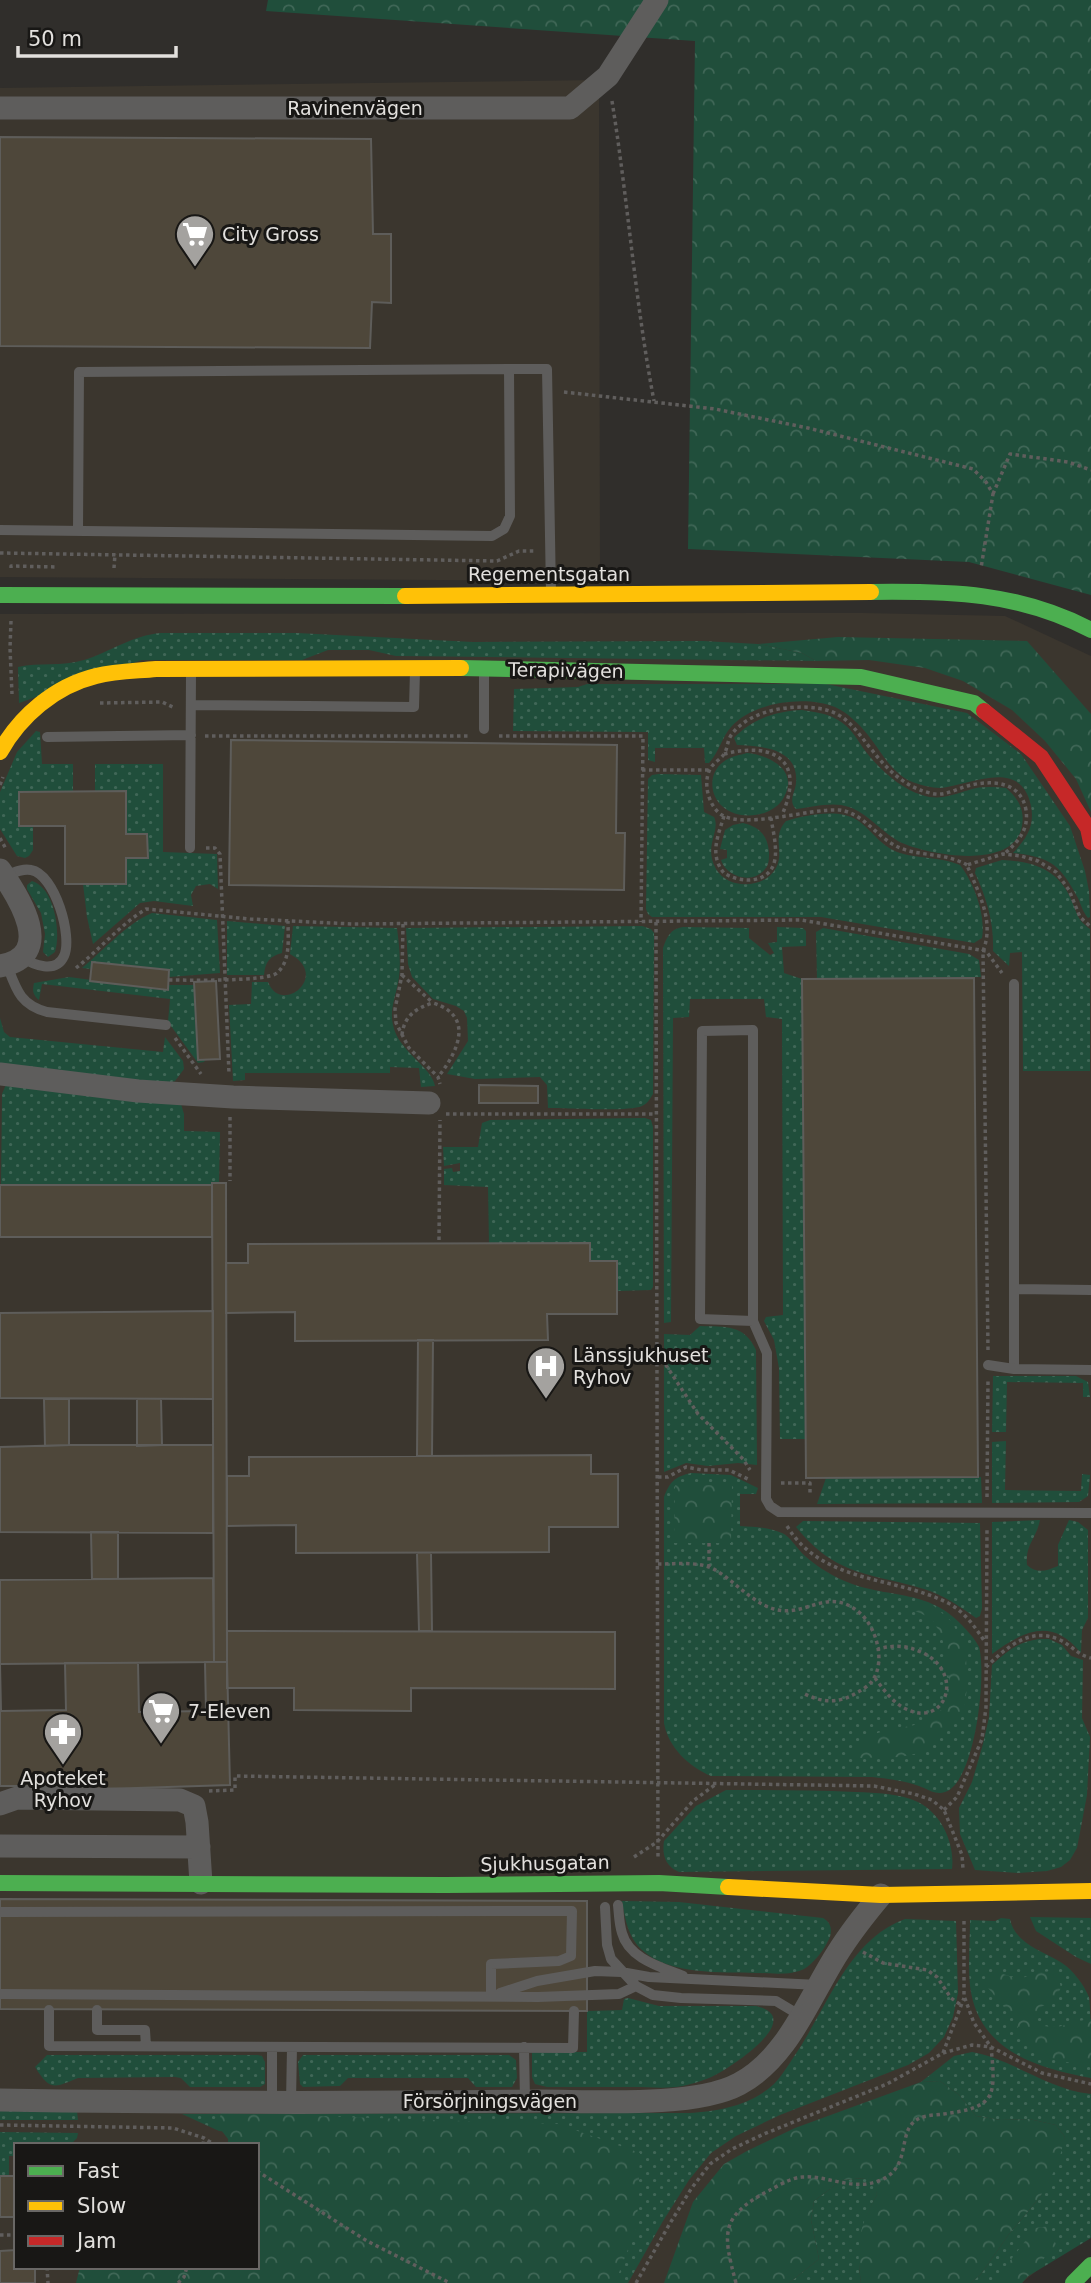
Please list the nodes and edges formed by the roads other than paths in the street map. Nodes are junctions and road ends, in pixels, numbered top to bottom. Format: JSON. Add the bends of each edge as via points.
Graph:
{"nodes":[{"id":1,"x":657,"y":0,"type":"edge"},
{"id":2,"x":0,"y":108,"type":"edge"},
{"id":3,"x":509,"y":369,"type":"junction"},
{"id":4,"x":0,"y":530,"type":"edge"},
{"id":5,"x":78,"y":531,"type":"junction"},
{"id":6,"x":6,"y":595,"type":"edge"},
{"id":7,"x":551,"y":596,"type":"junction"},
{"id":8,"x":1091,"y":630,"type":"edge"},
{"id":9,"x":484,"y":668,"type":"junction"},
{"id":10,"x":191,"y":669,"type":"junction"},
{"id":11,"x":415,"y":669,"type":"junction"},
{"id":12,"x":191,"y":705,"type":"junction"},
{"id":13,"x":484,"y":729,"type":"dead end"},
{"id":14,"x":190,"y":730,"type":"junction"},
{"id":15,"x":47,"y":737,"type":"dead end"},
{"id":16,"x":0,"y":752,"type":"edge"},
{"id":17,"x":1091,"y":842,"type":"edge"},
{"id":18,"x":190,"y":848,"type":"dead end"},
{"id":19,"x":2,"y":873,"type":"edge"},
{"id":20,"x":9,"y":962,"type":"edge"},
{"id":21,"x":1014,"y":984,"type":"road end"},
{"id":22,"x":166,"y":1025,"type":"road end"},
{"id":23,"x":0,"y":1074,"type":"edge"},
{"id":24,"x":429,"y":1103,"type":"road end"},
{"id":25,"x":1013,"y":1289,"type":"junction"},
{"id":26,"x":1091,"y":1290,"type":"edge"},
{"id":27,"x":753,"y":1321,"type":"junction"},
{"id":28,"x":988,"y":1365,"type":"road end"},
{"id":29,"x":1014,"y":1368,"type":"junction"},
{"id":30,"x":1091,"y":1370,"type":"edge"},
{"id":31,"x":1091,"y":1513,"type":"edge"},
{"id":32,"x":0,"y":1804,"type":"edge"},
{"id":33,"x":0,"y":1846,"type":"edge"},
{"id":34,"x":199,"y":1847,"type":"junction"},
{"id":35,"x":0,"y":1883,"type":"edge"},
{"id":36,"x":201,"y":1883,"type":"junction"},
{"id":37,"x":1091,"y":1891,"type":"edge"},
{"id":38,"x":881,"y":1895,"type":"junction"},
{"id":39,"x":618,"y":1905,"type":"dead end"},
{"id":40,"x":605,"y":1907,"type":"dead end"},
{"id":41,"x":0,"y":1912,"type":"edge"},
{"id":42,"x":621,"y":1972,"type":"junction"},
{"id":43,"x":692,"y":1980,"type":"junction"},
{"id":44,"x":819,"y":1985,"type":"junction"},
{"id":45,"x":636,"y":1986,"type":"junction"},
{"id":46,"x":0,"y":1994,"type":"edge"},
{"id":47,"x":491,"y":1996,"type":"junction"},
{"id":48,"x":49,"y":2010,"type":"dead end"},
{"id":49,"x":97,"y":2010,"type":"dead end"},
{"id":50,"x":574,"y":2011,"type":"dead end"},
{"id":51,"x":801,"y":2016,"type":"junction"},
{"id":52,"x":97,"y":2031,"type":"junction"},
{"id":53,"x":96,"y":2046,"type":"junction"},
{"id":54,"x":146,"y":2046,"type":"junction"},
{"id":55,"x":272,"y":2047,"type":"junction"},
{"id":56,"x":292,"y":2047,"type":"junction"},
{"id":57,"x":524,"y":2047,"type":"junction"},
{"id":58,"x":0,"y":2100,"type":"edge"},
{"id":59,"x":525,"y":2101,"type":"junction"},
{"id":60,"x":282,"y":2102,"type":"junction"},
{"id":61,"x":1091,"y":2265,"type":"edge"},
{"id":62,"x":1073,"y":2283,"type":"edge"}],
"edges":[{"from":1,"to":2,"type":"street","name":"Ravinenvägen","via":[[608,76],[570,108]]},
{"from":3,"to":5,"type":"lane","via":[[79,372]]},
{"from":3,"to":5,"type":"lane","via":[[510,516],[504,529],[492,536]]},
{"from":3,"to":7,"type":"lane","via":[[547,369]]},
{"from":4,"to":5,"type":"lane"},
{"from":6,"to":7,"type":"main road","name":"Regementsgatan"},
{"from":7,"to":8,"type":"main road","name":"Regementsgatan","via":[[978,593],[1016,600]]},
{"from":9,"to":11,"type":"main road","name":"Terapivägen"},
{"from":9,"to":13,"type":"lane"},
{"from":9,"to":17,"type":"main road","name":"Terapivägen","via":[[861,677],[975,703],[1041,757],[1088,828]]},
{"from":10,"to":11,"type":"main road","name":"Terapivägen"},
{"from":10,"to":12,"type":"lane"},
{"from":10,"to":16,"type":"main road","name":"Terapivägen","via":[[89,678],[36,708]]},
{"from":11,"to":12,"type":"lane","via":[[414,707]]},
{"from":12,"to":14,"type":"lane"},
{"from":14,"to":15,"type":"lane"},
{"from":14,"to":18,"type":"lane"},
{"from":19,"to":20,"type":"street","via":[[22,902],[30,925],[29,940]]},
{"from":19,"to":20,"type":"lane","via":[[31,870],[51,885],[66,944],[64,956],[48,967]]},
{"from":20,"to":22,"type":"lane","via":[[19,994],[36,1009]]},
{"from":21,"to":25,"type":"lane"},
{"from":23,"to":24,"type":"street","via":[[138,1091]]},
{"from":25,"to":26,"type":"lane"},
{"from":25,"to":29,"type":"lane"},
{"from":27,"to":27,"type":"lane","via":[[753,1030],[702,1031],[700,1319]]},
{"from":27,"to":31,"type":"lane","via":[[767,1353],[766,1499],[779,1512]]},
{"from":28,"to":29,"type":"lane"},
{"from":29,"to":30,"type":"lane"},
{"from":32,"to":34,"type":"street","via":[[17,1798],[180,1800],[194,1806]]},
{"from":33,"to":34,"type":"street"},
{"from":34,"to":36,"type":"street"},
{"from":35,"to":36,"type":"main road","name":"Sjukhusgatan"},
{"from":36,"to":38,"type":"main road","name":"Sjukhusgatan","via":[[659,1883]]},
{"from":37,"to":38,"type":"main road","name":"Sjukhusgatan"},
{"from":38,"to":44,"type":"street","name":"Försörjningsvägen"},
{"from":39,"to":43,"type":"lane","via":[[627,1946],[646,1961]]},
{"from":40,"to":42,"type":"lane","via":[[607,1945]]},
{"from":41,"to":47,"type":"lane","via":[[572,1912],[571,1956],[559,1961],[491,1964]]},
{"from":42,"to":43,"type":"lane"},
{"from":42,"to":45,"type":"lane"},
{"from":42,"to":47,"type":"lane","via":[[595,1971],[537,1981]]},
{"from":43,"to":44,"type":"lane"},
{"from":44,"to":51,"type":"street","name":"Försörjningsvägen"},
{"from":45,"to":47,"type":"lane","via":[[619,1994]]},
{"from":45,"to":51,"type":"lane","via":[[653,1995],[681,1998],[766,1999]]},
{"from":46,"to":47,"type":"lane"},
{"from":48,"to":53,"type":"lane","via":[[49,2046]]},
{"from":49,"to":52,"type":"lane"},
{"from":50,"to":57,"type":"lane","via":[[573,2048]]},
{"from":51,"to":59,"type":"street","name":"Försörjningsvägen","via":[[776,2054],[756,2073],[708,2095]]},
{"from":52,"to":53,"type":"lane"},
{"from":52,"to":54,"type":"lane","via":[[145,2031]]},
{"from":53,"to":54,"type":"lane"},
{"from":54,"to":55,"type":"lane"},
{"from":55,"to":56,"type":"lane"},
{"from":55,"to":60,"type":"lane"},
{"from":56,"to":57,"type":"lane"},
{"from":56,"to":60,"type":"lane"},
{"from":57,"to":59,"type":"lane"},
{"from":58,"to":60,"type":"street","name":"Försörjningsvägen"},
{"from":59,"to":60,"type":"street","name":"Försörjningsvägen"},
{"from":61,"to":62,"type":"main road"}]}
